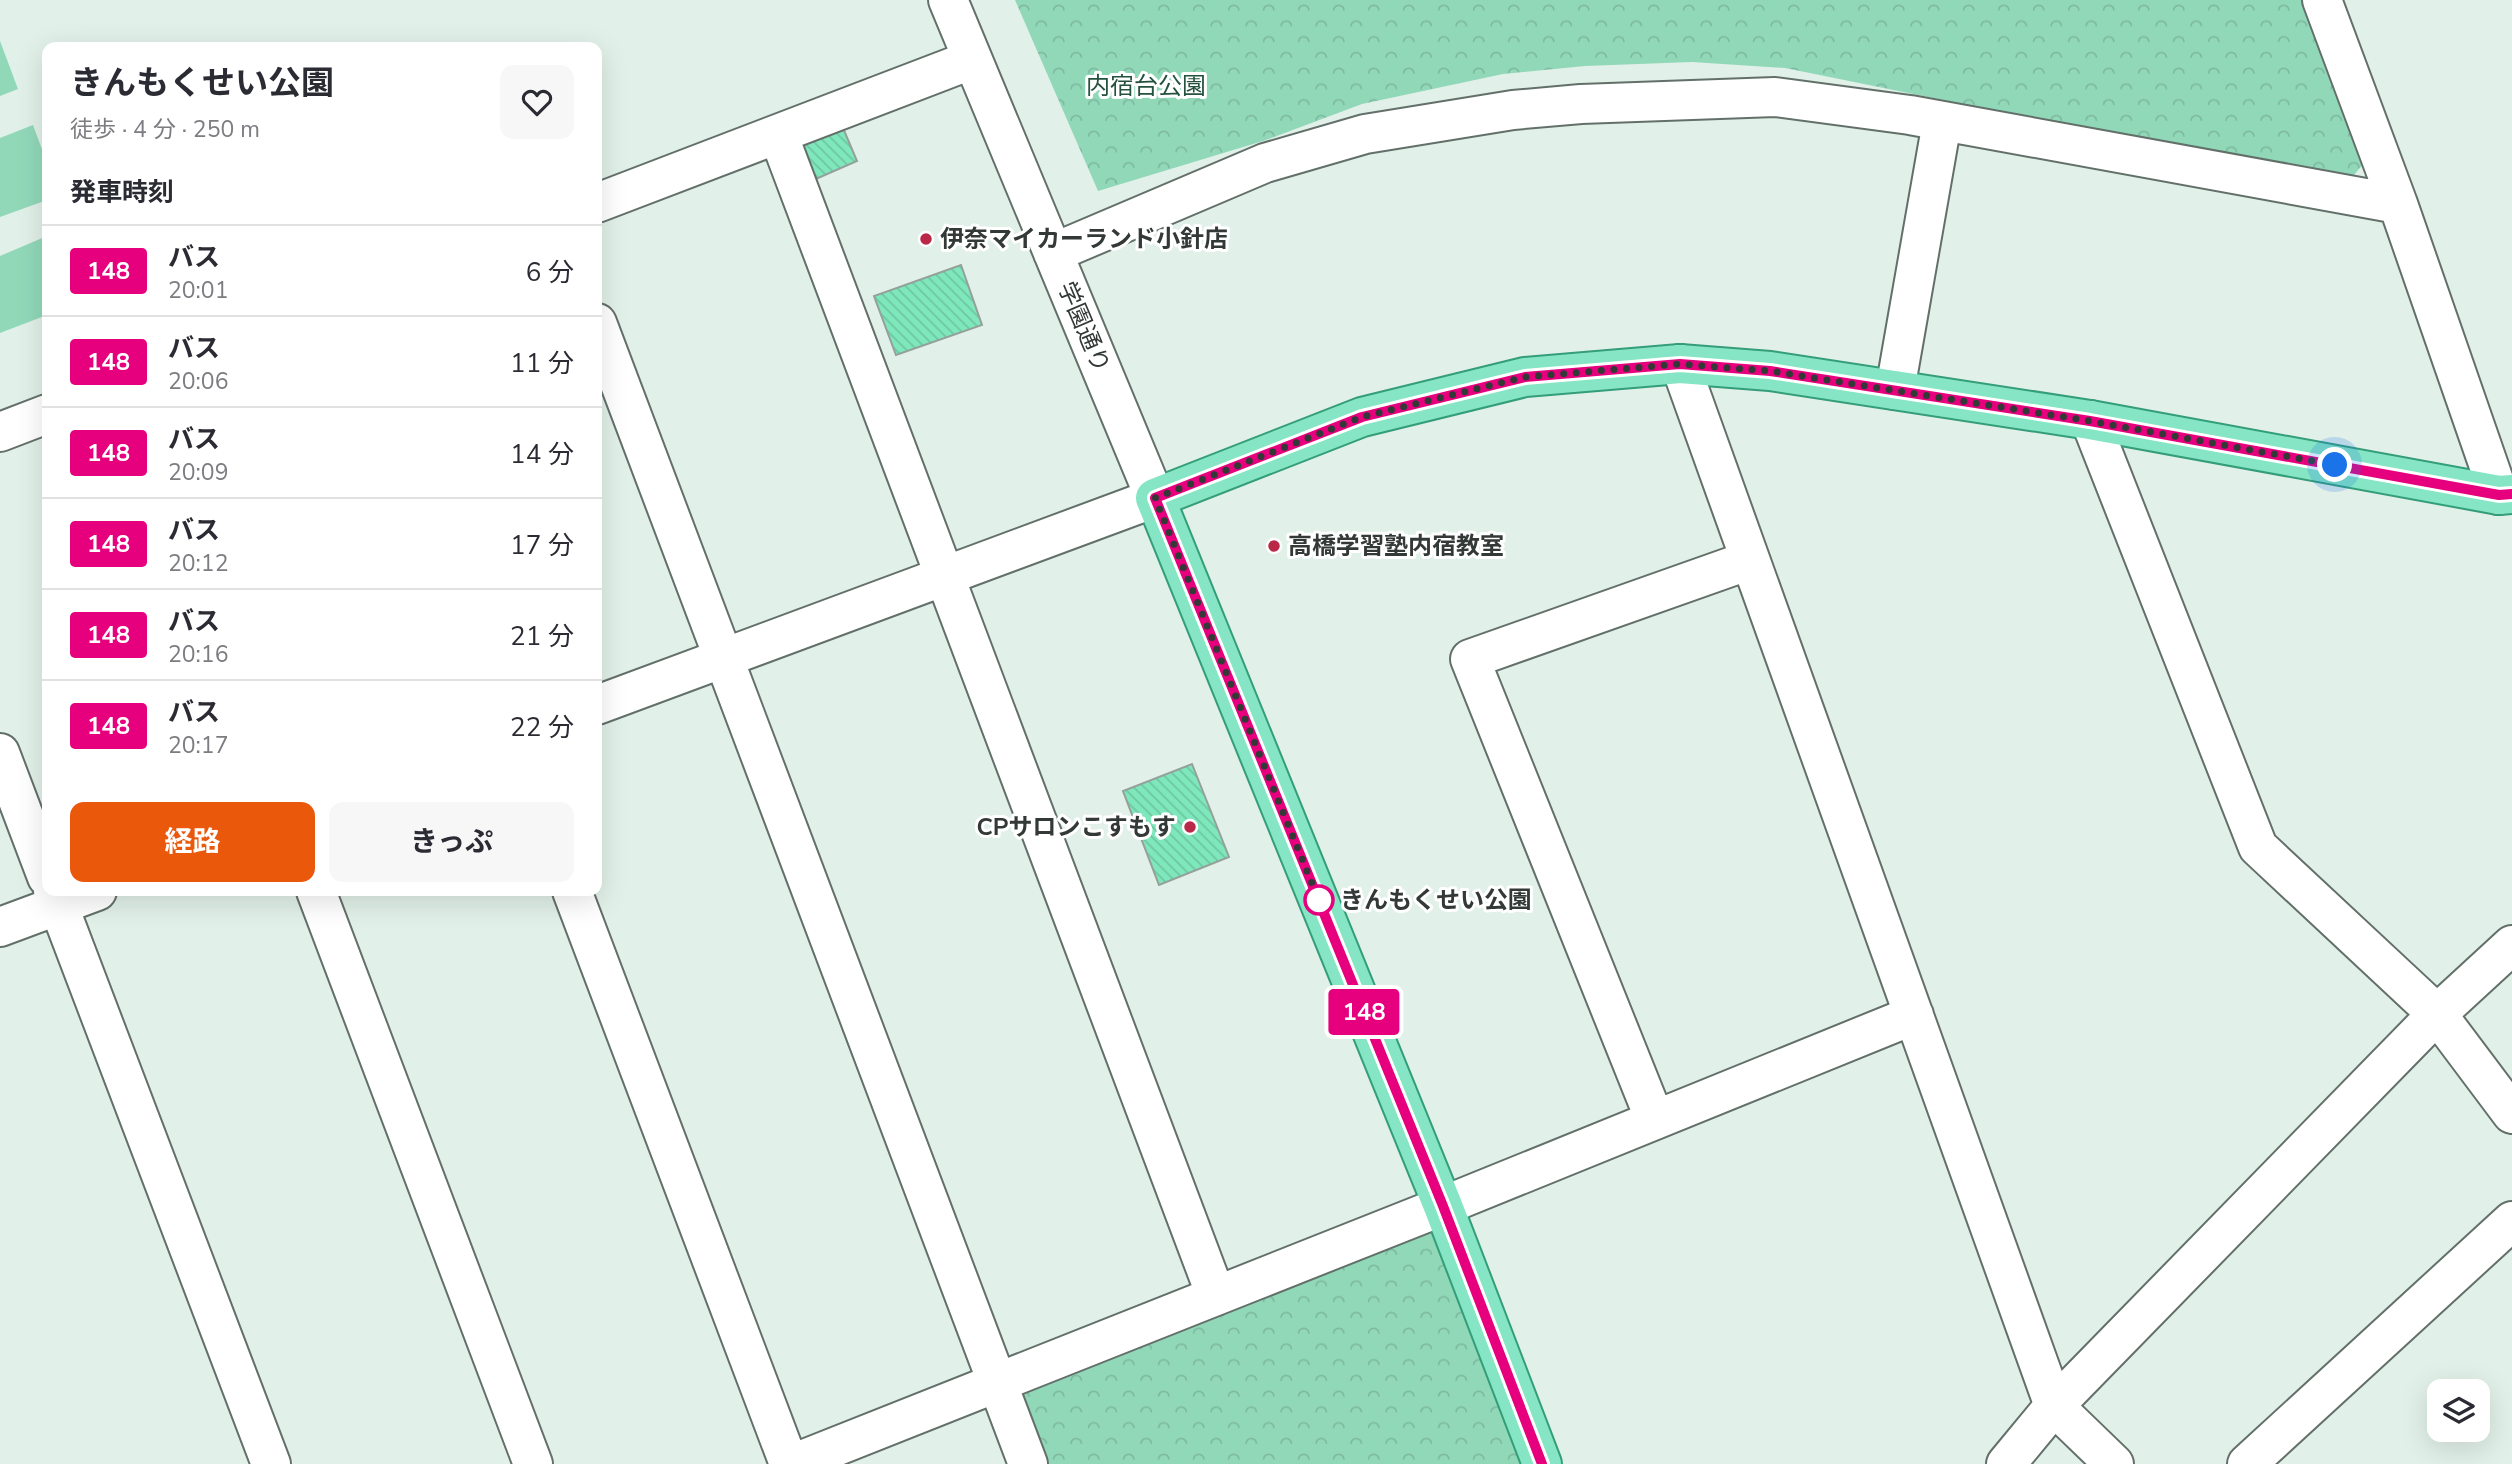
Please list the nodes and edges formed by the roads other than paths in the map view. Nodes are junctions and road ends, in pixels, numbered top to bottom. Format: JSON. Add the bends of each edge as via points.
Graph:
{"nodes":[{"id":1,"x":948,"y":0,"type":"edge"},
{"id":2,"x":2322,"y":0,"type":"edge"},
{"id":3,"x":971,"y":60,"type":"junction"},
{"id":4,"x":1942,"y":122,"type":"junction"},
{"id":5,"x":778,"y":134,"type":"junction"},
{"id":6,"x":602,"y":201,"type":"edge"},
{"id":7,"x":2398,"y":204,"type":"junction"},
{"id":8,"x":1053,"y":253,"type":"junction"},
{"id":9,"x":602,"y":336,"type":"edge"},
{"id":10,"x":1680,"y":364,"type":"junction"},
{"id":11,"x":1895,"y":390,"type":"junction"},
{"id":12,"x":42,"y":416,"type":"edge"},
{"id":13,"x":2090,"y":421,"type":"junction"},
{"id":14,"x":0,"y":432,"type":"edge"},
{"id":15,"x":2505,"y":494,"type":"edge"},
{"id":16,"x":1155,"y":498,"type":"junction"},
{"id":17,"x":1751,"y":560,"type":"junction"},
{"id":18,"x":945,"y":576,"type":"junction"},
{"id":19,"x":723,"y":658,"type":"junction"},
{"id":20,"x":602,"y":703,"type":"edge"},
{"id":21,"x":0,"y":753,"type":"edge"},
{"id":22,"x":42,"y":862,"type":"edge"},
{"id":23,"x":46,"y":896,"type":"edge"},
{"id":24,"x":55,"y":896,"type":"edge"},
{"id":25,"x":318,"y":896,"type":"edge"},
{"id":26,"x":574,"y":896,"type":"edge"},
{"id":27,"x":0,"y":927,"type":"edge"},
{"id":28,"x":2512,"y":945,"type":"edge"},
{"id":29,"x":2437,"y":1014,"type":"junction"},
{"id":30,"x":1914,"y":1015,"type":"junction"},
{"id":31,"x":2512,"y":1114,"type":"edge"},
{"id":32,"x":1655,"y":1120,"type":"junction"},
{"id":33,"x":1443,"y":1206,"type":"junction"},
{"id":34,"x":2512,"y":1221,"type":"edge"},
{"id":35,"x":1216,"y":1297,"type":"junction"},
{"id":36,"x":998,"y":1383,"type":"junction"},
{"id":37,"x":2054,"y":1406,"type":"junction"},
{"id":38,"x":271,"y":1464,"type":"edge"},
{"id":39,"x":533,"y":1464,"type":"edge"},
{"id":40,"x":791,"y":1464,"type":"edge"},
{"id":41,"x":1028,"y":1464,"type":"edge"},
{"id":42,"x":1542,"y":1464,"type":"edge"},
{"id":43,"x":2006,"y":1464,"type":"edge"},
{"id":44,"x":2113,"y":1464,"type":"edge"},
{"id":45,"x":2247,"y":1464,"type":"edge"}],
"edges":[{"from":1,"to":3,"type":"street","name":"学園通り"},
{"from":2,"to":7,"type":"street"},
{"from":3,"to":5,"type":"street"},
{"from":3,"to":8,"type":"street","name":"学園通り"},
{"from":4,"to":7,"type":"street"},
{"from":4,"to":8,"type":"street","via":[[1775,97],[1513,110],[1365,134],[1265,163]]},
{"from":4,"to":11,"type":"street"},
{"from":5,"to":6,"type":"street"},
{"from":5,"to":18,"type":"street"},
{"from":7,"to":15,"type":"street"},
{"from":8,"to":16,"type":"street","name":"学園通り"},
{"from":9,"to":19,"type":"street"},
{"from":10,"to":11,"type":"main road","via":[[1770,371]]},
{"from":10,"to":16,"type":"main road","via":[[1525,377],[1375,414]]},
{"from":10,"to":17,"type":"street"},
{"from":11,"to":13,"type":"main road"},
{"from":12,"to":14,"type":"street"},
{"from":13,"to":15,"type":"main road"},
{"from":13,"to":29,"type":"street","via":[[2258,847]]},
{"from":16,"to":18,"type":"street"},
{"from":16,"to":33,"type":"main road"},
{"from":17,"to":30,"type":"street"},
{"from":17,"to":32,"type":"street","via":[[1470,659]]},
{"from":18,"to":19,"type":"street"},
{"from":18,"to":35,"type":"street"},
{"from":19,"to":20,"type":"street"},
{"from":19,"to":36,"type":"street"},
{"from":21,"to":22,"type":"street"},
{"from":23,"to":27,"type":"street"},
{"from":24,"to":38,"type":"street"},
{"from":25,"to":39,"type":"street"},
{"from":26,"to":40,"type":"street"},
{"from":28,"to":29,"type":"street"},
{"from":29,"to":31,"type":"street"},
{"from":29,"to":37,"type":"street"},
{"from":30,"to":32,"type":"street"},
{"from":30,"to":37,"type":"street"},
{"from":32,"to":33,"type":"street"},
{"from":33,"to":35,"type":"street"},
{"from":33,"to":42,"type":"main road"},
{"from":34,"to":45,"type":"street"},
{"from":35,"to":36,"type":"street"},
{"from":36,"to":40,"type":"street"},
{"from":36,"to":41,"type":"street"},
{"from":37,"to":43,"type":"street"},
{"from":37,"to":44,"type":"street"}]}
